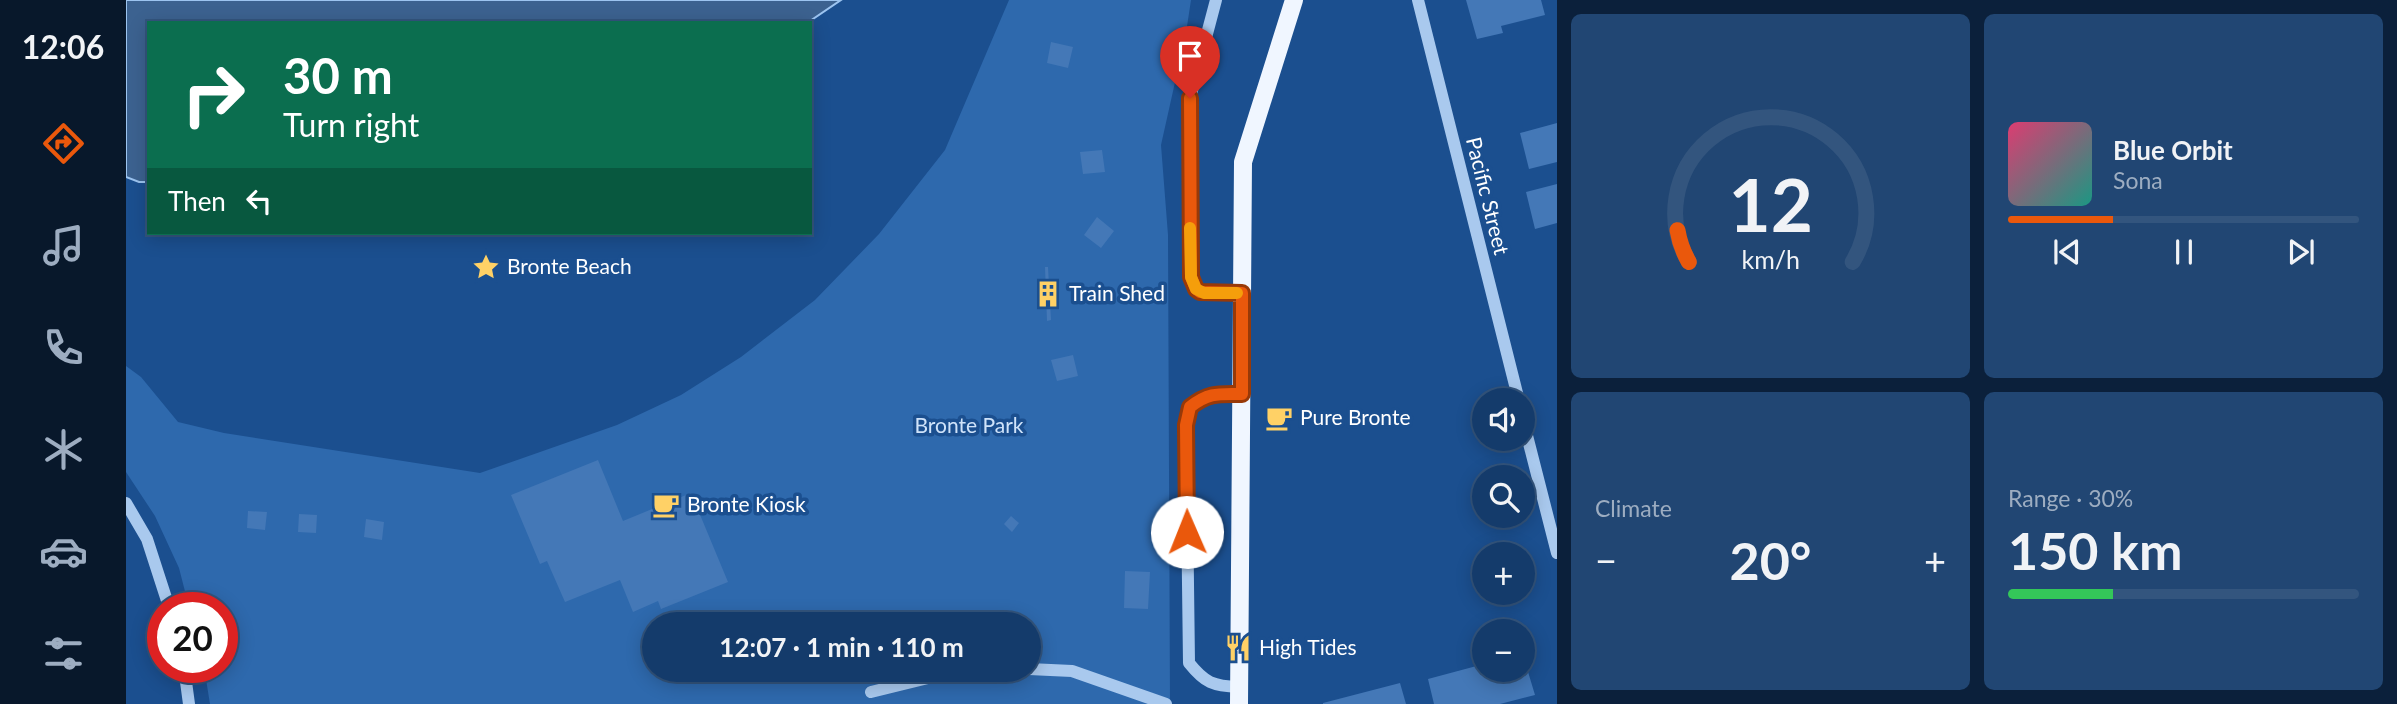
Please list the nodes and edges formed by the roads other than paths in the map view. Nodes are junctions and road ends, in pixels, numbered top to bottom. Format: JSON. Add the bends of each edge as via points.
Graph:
{"nodes":[{"id":1,"x":1216,"y":0,"type":"edge"},
{"id":2,"x":1294,"y":0,"type":"edge"},
{"id":3,"x":1418,"y":0,"type":"edge"},
{"id":4,"x":1242,"y":293,"type":"junction"},
{"id":5,"x":1516,"y":388,"type":"edge"},
{"id":6,"x":1242,"y":394,"type":"junction"},
{"id":7,"x":1531,"y":451,"type":"edge"},
{"id":8,"x":126,"y":503,"type":"edge"},
{"id":9,"x":1557,"y":553,"type":"edge"},
{"id":10,"x":164,"y":592,"type":"edge"},
{"id":11,"x":1041,"y":670,"type":"edge"},
{"id":12,"x":912,"y":682,"type":"edge"},
{"id":13,"x":186,"y":683,"type":"edge"},
{"id":14,"x":871,"y":692,"type":"dead end"},
{"id":15,"x":1239,"y":695,"type":"edge"},
{"id":16,"x":189,"y":704,"type":"edge"},
{"id":17,"x":1166,"y":704,"type":"edge"}],
"edges":[{"from":1,"to":4,"type":"street","via":[[1190,98],[1191,277],[1200,292]]},
{"from":2,"to":4,"type":"main road","via":[[1243,162]]},
{"from":3,"to":5,"type":"street","name":"Pacific Street"},
{"from":4,"to":6,"type":"main road"},
{"from":6,"to":15,"type":"main road"},
{"from":6,"to":15,"type":"street","via":[[1203,397],[1190,407],[1186,425],[1189,663],[1201,679]]},
{"from":7,"to":9,"type":"street"},
{"from":8,"to":10,"type":"street","via":[[147,539]]},
{"from":11,"to":17,"type":"street","via":[[1072,671]]},
{"from":12,"to":14,"type":"street"},
{"from":13,"to":16,"type":"street"}]}
